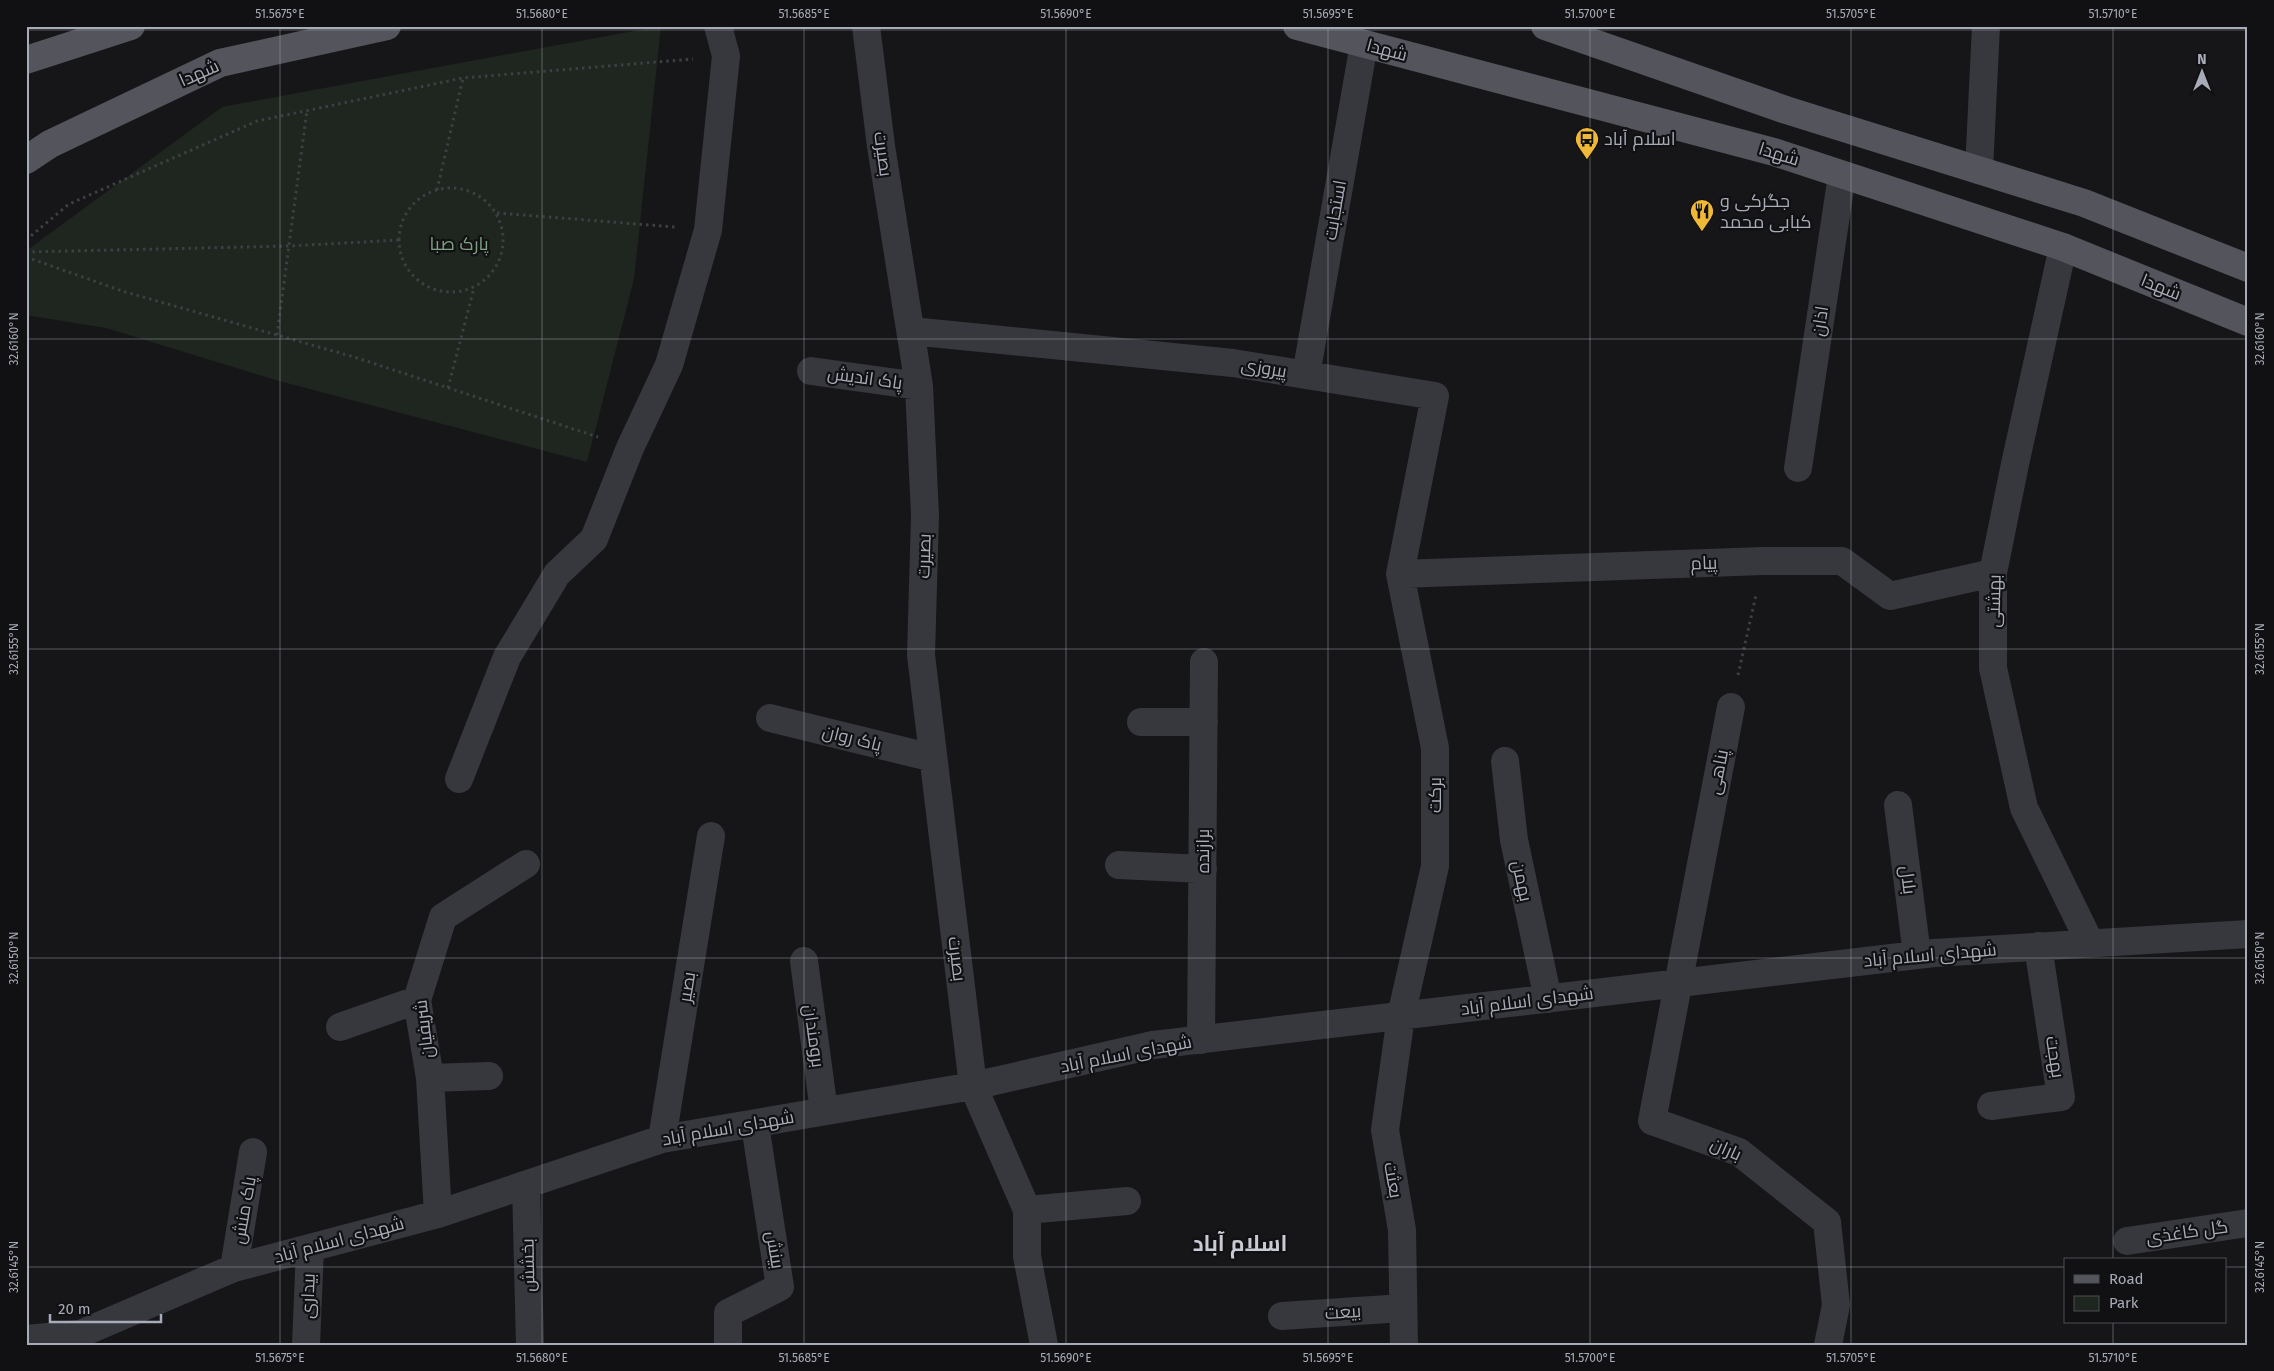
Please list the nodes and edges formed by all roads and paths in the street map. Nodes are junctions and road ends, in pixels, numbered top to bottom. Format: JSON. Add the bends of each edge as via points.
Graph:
{"nodes":[{"id":1,"x":131,"y":26,"type":"edge"},
{"id":2,"x":387,"y":26,"type":"edge"},
{"id":3,"x":718,"y":26,"type":"edge"},
{"id":4,"x":866,"y":26,"type":"edge"},
{"id":5,"x":1297,"y":26,"type":"edge"},
{"id":6,"x":1545,"y":26,"type":"edge"},
{"id":7,"x":1986,"y":26,"type":"edge"},
{"id":8,"x":1364,"y":44,"type":"junction"},
{"id":9,"x":726,"y":56,"type":"junction"},
{"id":10,"x":26,"y":60,"type":"edge"},
{"id":11,"x":463,"y":78,"type":"junction"},
{"id":12,"x":307,"y":110,"type":"junction"},
{"id":13,"x":26,"y":160,"type":"edge"},
{"id":14,"x":1979,"y":170,"type":"junction"},
{"id":15,"x":1842,"y":175,"type":"junction"},
{"id":16,"x":437,"y":190,"type":"junction"},
{"id":17,"x":496,"y":213,"type":"junction"},
{"id":18,"x":708,"y":230,"type":"junction"},
{"id":19,"x":26,"y":240,"type":"edge"},
{"id":20,"x":399,"y":240,"type":"junction"},
{"id":21,"x":289,"y":246,"type":"junction"},
{"id":22,"x":2064,"y":247,"type":"junction"},
{"id":23,"x":26,"y":252,"type":"edge"},
{"id":24,"x":26,"y":257,"type":"edge"},
{"id":25,"x":2248,"y":268,"type":"edge"},
{"id":26,"x":474,"y":288,"type":"junction"},
{"id":27,"x":2248,"y":322,"type":"edge"},
{"id":28,"x":911,"y":331,"type":"junction"},
{"id":29,"x":277,"y":335,"type":"junction"},
{"id":30,"x":811,"y":371,"type":"dead end"},
{"id":31,"x":1306,"y":375,"type":"junction"},
{"id":32,"x":919,"y":386,"type":"junction"},
{"id":33,"x":448,"y":388,"type":"junction"},
{"id":34,"x":630,"y":448,"type":"junction"},
{"id":35,"x":1798,"y":468,"type":"dead end"},
{"id":36,"x":1763,"y":561,"type":"junction"},
{"id":37,"x":1993,"y":572,"type":"junction"},
{"id":38,"x":1400,"y":574,"type":"junction"},
{"id":39,"x":1204,"y":662,"type":"dead end"},
{"id":40,"x":1731,"y":707,"type":"joint"},
{"id":41,"x":770,"y":718,"type":"dead end"},
{"id":42,"x":1141,"y":722,"type":"dead end"},
{"id":43,"x":1204,"y":722,"type":"junction"},
{"id":44,"x":933,"y":758,"type":"junction"},
{"id":45,"x":1505,"y":761,"type":"dead end"},
{"id":46,"x":459,"y":779,"type":"dead end"},
{"id":47,"x":1898,"y":805,"type":"dead end"},
{"id":48,"x":711,"y":836,"type":"dead end"},
{"id":49,"x":526,"y":864,"type":"dead end"},
{"id":50,"x":1119,"y":865,"type":"dead end"},
{"id":51,"x":1203,"y":869,"type":"junction"},
{"id":52,"x":2248,"y":934,"type":"edge"},
{"id":53,"x":2090,"y":943,"type":"junction"},
{"id":54,"x":2038,"y":946,"type":"junction"},
{"id":55,"x":1917,"y":955,"type":"junction"},
{"id":56,"x":804,"y":961,"type":"dead end"},
{"id":57,"x":1678,"y":984,"type":"junction"},
{"id":58,"x":1548,"y":999,"type":"junction"},
{"id":59,"x":417,"y":1000,"type":"junction"},
{"id":60,"x":1401,"y":1016,"type":"junction"},
{"id":61,"x":340,"y":1027,"type":"dead end"},
{"id":62,"x":1201,"y":1040,"type":"junction"},
{"id":63,"x":489,"y":1076,"type":"dead end"},
{"id":64,"x":430,"y":1078,"type":"junction"},
{"id":65,"x":973,"y":1086,"type":"junction"},
{"id":66,"x":1991,"y":1106,"type":"dead end"},
{"id":67,"x":824,"y":1111,"type":"junction"},
{"id":68,"x":755,"y":1124,"type":"junction"},
{"id":69,"x":662,"y":1139,"type":"junction"},
{"id":70,"x":254,"y":1152,"type":"dead end"},
{"id":71,"x":526,"y":1185,"type":"junction"},
{"id":72,"x":1126,"y":1201,"type":"dead end"},
{"id":73,"x":1027,"y":1210,"type":"junction"},
{"id":74,"x":438,"y":1214,"type":"junction"},
{"id":75,"x":2248,"y":1223,"type":"edge"},
{"id":76,"x":2127,"y":1241,"type":"dead end"},
{"id":77,"x":310,"y":1248,"type":"junction"},
{"id":78,"x":234,"y":1268,"type":"junction"},
{"id":79,"x":1403,"y":1308,"type":"junction"},
{"id":80,"x":1282,"y":1316,"type":"dead end"},
{"id":81,"x":26,"y":1339,"type":"edge"},
{"id":82,"x":77,"y":1340,"type":"edge"},
{"id":83,"x":306,"y":1345,"type":"edge"},
{"id":84,"x":530,"y":1345,"type":"edge"},
{"id":85,"x":728,"y":1345,"type":"edge"},
{"id":86,"x":1044,"y":1345,"type":"edge"},
{"id":87,"x":1404,"y":1345,"type":"edge"},
{"id":88,"x":1828,"y":1345,"type":"edge"}],
"edges":[{"from":1,"to":10,"type":"main road"},
{"from":2,"to":13,"type":"main road","name":"شهدا","via":[[220,63],[50,144]]},
{"from":3,"to":9,"type":"street"},
{"from":4,"to":28,"type":"street","name":"بصیرت","via":[[881,146]]},
{"from":5,"to":8,"type":"main road","name":"شهدا"},
{"from":6,"to":14,"type":"main road","via":[[1786,110]]},
{"from":7,"to":14,"type":"street"},
{"from":8,"to":15,"type":"main road","name":"شهدا","via":[[1774,152]]},
{"from":8,"to":31,"type":"street","name":"استجابت"},
{"from":9,"to":11,"type":"path"},
{"from":9,"to":18,"type":"street"},
{"from":11,"to":12,"type":"path"},
{"from":11,"to":16,"type":"path"},
{"from":12,"to":19,"type":"path","via":[[257,121],[69,204]]},
{"from":12,"to":21,"type":"path"},
{"from":14,"to":25,"type":"main road","via":[[2084,203]]},
{"from":15,"to":22,"type":"main road","name":"شهدا"},
{"from":15,"to":35,"type":"street","name":"اذان"},
{"from":16,"to":17,"type":"path","via":[[454,188],[470,191],[485,199]]},
{"from":16,"to":20,"type":"path","via":[[422,196],[410,208],[402,222]]},
{"from":17,"to":18,"type":"path"},
{"from":17,"to":26,"type":"path","via":[[503,229],[504,246],[499,264]]},
{"from":18,"to":34,"type":"street","via":[[669,365]]},
{"from":20,"to":21,"type":"path"},
{"from":20,"to":26,"type":"path","via":[[401,257],[423,284],[439,292]]},
{"from":21,"to":23,"type":"path"},
{"from":21,"to":29,"type":"path"},
{"from":22,"to":27,"type":"main road","name":"شهدا"},
{"from":22,"to":37,"type":"street","name":"بهشتی"},
{"from":24,"to":29,"type":"path","via":[[122,291]]},
{"from":26,"to":33,"type":"path"},
{"from":28,"to":31,"type":"street","name":"پیروزی","via":[[1233,363]]},
{"from":28,"to":32,"type":"street","name":"بصیرت"},
{"from":29,"to":33,"type":"path"},
{"from":30,"to":32,"type":"street","name":"پاک اندیش"},
{"from":31,"to":38,"type":"street","name":"پیروزی","via":[[1435,396]]},
{"from":32,"to":44,"type":"street","name":"بصیرت","via":[[925,516],[921,655]]},
{"from":33,"to":34,"type":"path"},
{"from":34,"to":46,"type":"street","via":[[594,539],[557,574],[507,657]]},
{"from":36,"to":37,"type":"street","name":"پیام","via":[[1842,561],[1890,596]]},
{"from":36,"to":38,"type":"street","name":"پیام"},
{"from":36,"to":40,"type":"path"},
{"from":37,"to":53,"type":"street","name":"بهشتی","via":[[1993,668],[2024,808]]},
{"from":38,"to":60,"type":"street","name":"برکت","via":[[1435,748],[1435,866]]},
{"from":39,"to":43,"type":"street","name":"برازنده"},
{"from":40,"to":57,"type":"street","name":"پناهی"},
{"from":41,"to":44,"type":"street","name":"پاک روان"},
{"from":42,"to":43,"type":"street"},
{"from":43,"to":51,"type":"street","name":"برازنده"},
{"from":44,"to":65,"type":"street","name":"بصیرت"},
{"from":45,"to":58,"type":"street","name":"بهمن","via":[[1514,840]]},
{"from":47,"to":55,"type":"street","name":"بلال"},
{"from":48,"to":69,"type":"street","name":"بصیر"},
{"from":49,"to":59,"type":"street","name":"شریفیان","via":[[443,917]]},
{"from":50,"to":51,"type":"street"},
{"from":51,"to":62,"type":"street","name":"برازنده"},
{"from":52,"to":53,"type":"street","name":"شهدای اسلام آباد"},
{"from":53,"to":54,"type":"street","name":"شهدای اسلام آباد"},
{"from":54,"to":55,"type":"street","name":"شهدای اسلام آباد"},
{"from":54,"to":66,"type":"street","name":"بهجت","via":[[2061,1097]]},
{"from":55,"to":57,"type":"street","name":"شهدای اسلام آباد"},
{"from":56,"to":67,"type":"street","name":"برومندان"},
{"from":57,"to":58,"type":"street","name":"شهدای اسلام آباد"},
{"from":57,"to":88,"type":"street","name":"باران","via":[[1652,1122],[1739,1152],[1827,1222],[1836,1305]]},
{"from":58,"to":60,"type":"street","name":"شهدای اسلام آباد"},
{"from":59,"to":61,"type":"street"},
{"from":59,"to":64,"type":"street","name":"شریفیان"},
{"from":60,"to":62,"type":"street","name":"شهدای اسلام آباد"},
{"from":60,"to":79,"type":"street","name":"بعثت","via":[[1385,1130],[1402,1230]]},
{"from":62,"to":65,"type":"street","name":"شهدای اسلام آباد","via":[[1153,1045]]},
{"from":63,"to":64,"type":"street"},
{"from":64,"to":74,"type":"street","name":"شریفیان"},
{"from":65,"to":67,"type":"street","name":"شهدای اسلام آباد"},
{"from":65,"to":73,"type":"street","name":"بصیرت"},
{"from":67,"to":68,"type":"street","name":"شهدای اسلام آباد"},
{"from":68,"to":69,"type":"street","name":"شهدای اسلام آباد"},
{"from":68,"to":85,"type":"street","name":"بینش","via":[[780,1287],[728,1313]]},
{"from":69,"to":71,"type":"street","name":"شهدای اسلام آباد"},
{"from":70,"to":78,"type":"street","name":"پاک منش"},
{"from":71,"to":74,"type":"street","name":"شهدای اسلام آباد"},
{"from":71,"to":84,"type":"street","name":"بخشش"},
{"from":72,"to":73,"type":"street"},
{"from":73,"to":86,"type":"street","via":[[1027,1256]]},
{"from":74,"to":77,"type":"street","name":"شهدای اسلام آباد"},
{"from":75,"to":76,"type":"street","name":"گل کاغذی"},
{"from":77,"to":78,"type":"street","name":"شهدای اسلام آباد"},
{"from":77,"to":83,"type":"street","name":"بیداری"},
{"from":78,"to":82,"type":"street","name":"شهدای اسلام آباد"},
{"from":79,"to":80,"type":"street","name":"بیعت"},
{"from":79,"to":87,"type":"street","name":"بعثت"},
{"from":81,"to":82,"type":"street","name":"شهدای اسلام آباد"}]}
